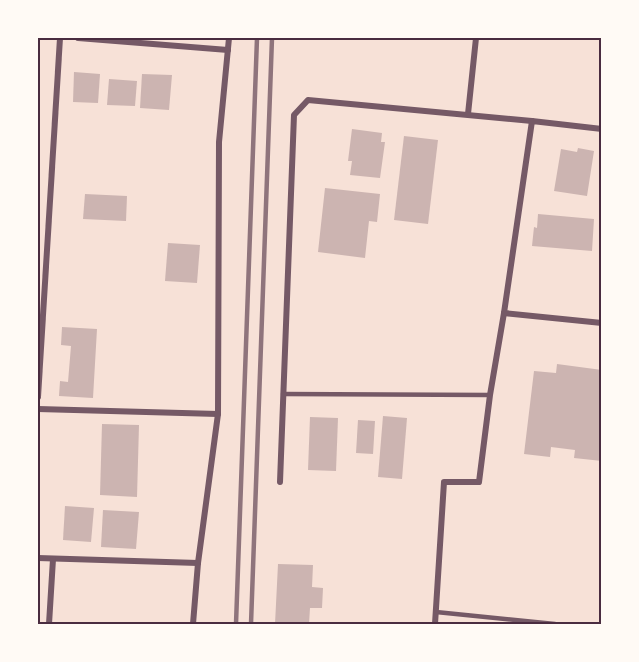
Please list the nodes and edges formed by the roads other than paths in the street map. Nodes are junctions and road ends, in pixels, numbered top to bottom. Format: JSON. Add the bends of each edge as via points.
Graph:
{"nodes":[{"id":1,"x":60,"y":38,"type":"edge"},
{"id":2,"x":78,"y":38,"type":"edge"},
{"id":3,"x":229,"y":38,"type":"edge"},
{"id":4,"x":476,"y":38,"type":"edge"},
{"id":5,"x":228,"y":50,"type":"junction"},
{"id":6,"x":468,"y":114,"type":"junction"},
{"id":7,"x":532,"y":121,"type":"junction"},
{"id":8,"x":602,"y":129,"type":"edge"},
{"id":9,"x":504,"y":313,"type":"junction"},
{"id":10,"x":602,"y":323,"type":"edge"},
{"id":11,"x":283,"y":394,"type":"junction"},
{"id":12,"x":490,"y":395,"type":"junction"},
{"id":13,"x":38,"y":397,"type":"edge"},
{"id":14,"x":38,"y":409,"type":"edge"},
{"id":15,"x":218,"y":414,"type":"junction"},
{"id":16,"x":280,"y":482,"type":"dead end"},
{"id":17,"x":38,"y":558,"type":"edge"},
{"id":18,"x":53,"y":559,"type":"junction"},
{"id":19,"x":198,"y":563,"type":"junction"},
{"id":20,"x":436,"y":612,"type":"junction"},
{"id":21,"x":49,"y":624,"type":"edge"},
{"id":22,"x":193,"y":624,"type":"edge"},
{"id":23,"x":435,"y":624,"type":"edge"},
{"id":24,"x":555,"y":624,"type":"edge"}],
"edges":[{"from":1,"to":13,"type":"street"},
{"from":2,"to":5,"type":"street"},
{"from":3,"to":5,"type":"street"},
{"from":4,"to":6,"type":"street"},
{"from":5,"to":15,"type":"street","via":[[219,142]]},
{"from":6,"to":7,"type":"street"},
{"from":6,"to":11,"type":"street","via":[[308,100],[294,115]]},
{"from":7,"to":8,"type":"street"},
{"from":7,"to":9,"type":"street"},
{"from":9,"to":10,"type":"street"},
{"from":9,"to":12,"type":"street"},
{"from":11,"to":12,"type":"lane"},
{"from":11,"to":16,"type":"street"},
{"from":12,"to":20,"type":"street","via":[[479,482],[444,482]]},
{"from":14,"to":15,"type":"street"},
{"from":15,"to":19,"type":"street"},
{"from":17,"to":18,"type":"street"},
{"from":18,"to":19,"type":"street"},
{"from":18,"to":21,"type":"street"},
{"from":19,"to":22,"type":"street"},
{"from":20,"to":23,"type":"street"},
{"from":20,"to":24,"type":"lane"}]}
